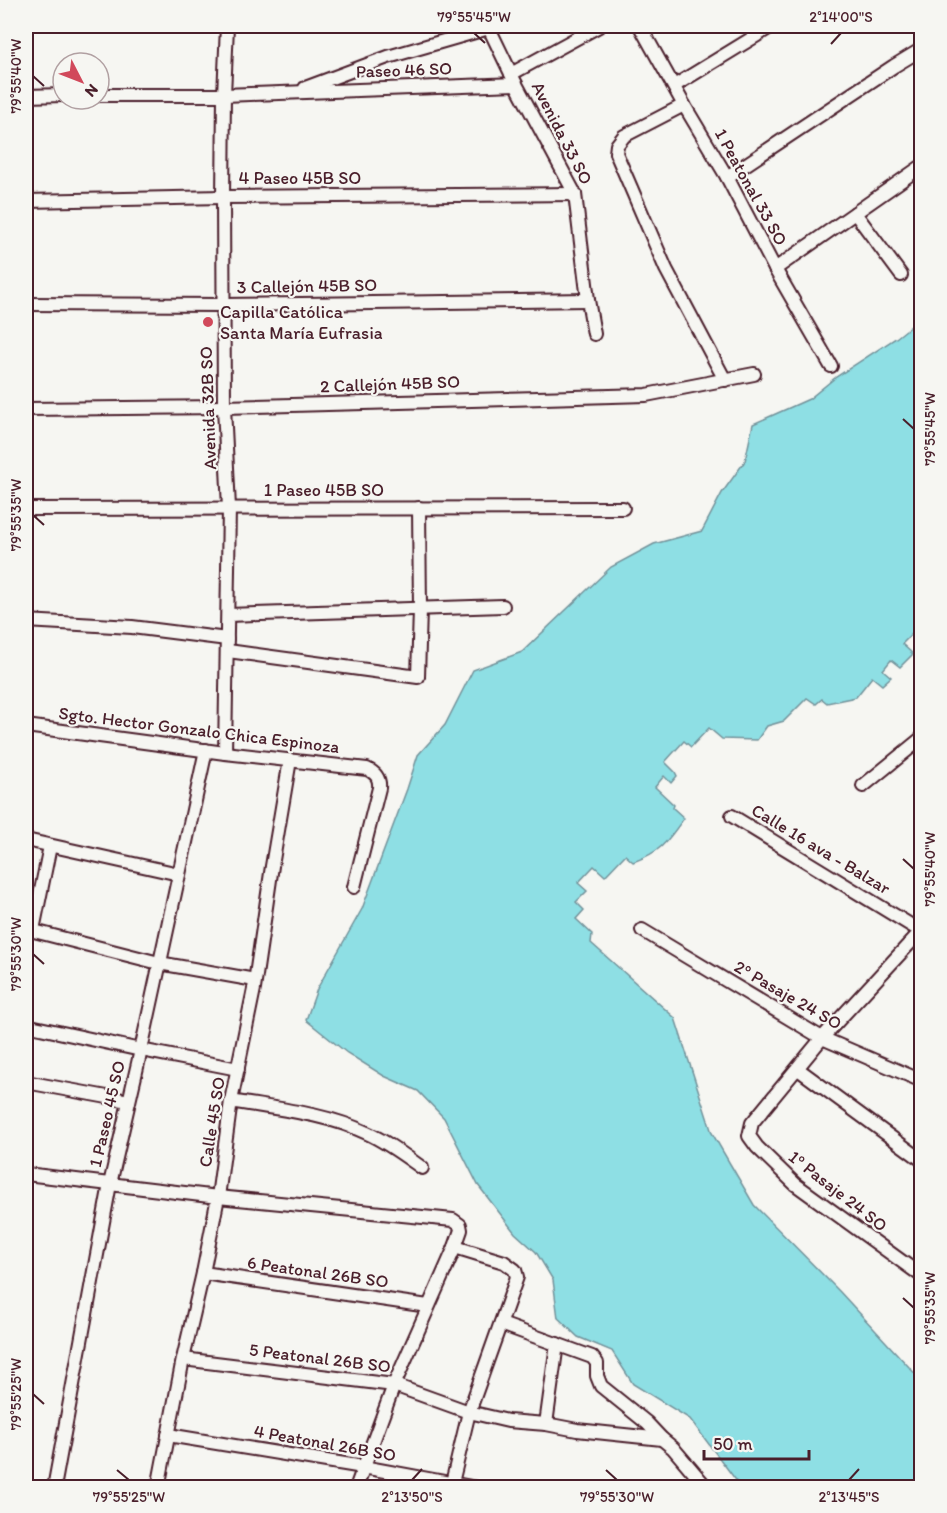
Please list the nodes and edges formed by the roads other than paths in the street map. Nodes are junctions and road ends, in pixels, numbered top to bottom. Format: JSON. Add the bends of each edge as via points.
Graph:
{"nodes":[{"id":1,"x":227,"y":26,"type":"edge"},
{"id":2,"x":599,"y":26,"type":"edge"},
{"id":3,"x":640,"y":26,"type":"edge"},
{"id":4,"x":772,"y":26,"type":"edge"},
{"id":5,"x":488,"y":27,"type":"edge"},
{"id":6,"x":921,"y":49,"type":"edge"},
{"id":7,"x":514,"y":79,"type":"junction"},
{"id":8,"x":674,"y":86,"type":"junction"},
{"id":9,"x":293,"y":92,"type":"junction"},
{"id":10,"x":51,"y":95,"type":"edge"},
{"id":11,"x":111,"y":95,"type":"edge"},
{"id":12,"x":224,"y":95,"type":"junction"},
{"id":13,"x":26,"y":96,"type":"edge"},
{"id":14,"x":684,"y":105,"type":"junction"},
{"id":15,"x":921,"y":166,"type":"edge"},
{"id":16,"x":727,"y":177,"type":"junction"},
{"id":17,"x":575,"y":194,"type":"junction"},
{"id":18,"x":223,"y":196,"type":"junction"},
{"id":19,"x":26,"y":201,"type":"edge"},
{"id":20,"x":855,"y":213,"type":"junction"},
{"id":21,"x":775,"y":269,"type":"junction"},
{"id":22,"x":901,"y":275,"type":"dead end"},
{"id":23,"x":588,"y":300,"type":"junction"},
{"id":24,"x":26,"y":304,"type":"edge"},
{"id":25,"x":223,"y":305,"type":"junction"},
{"id":26,"x":594,"y":334,"type":"dead end"},
{"id":27,"x":831,"y":366,"type":"dead end"},
{"id":28,"x":754,"y":374,"type":"dead end"},
{"id":29,"x":725,"y":380,"type":"junction"},
{"id":30,"x":224,"y":406,"type":"junction"},
{"id":31,"x":26,"y":409,"type":"edge"},
{"id":32,"x":229,"y":508,"type":"junction"},
{"id":33,"x":418,"y":508,"type":"junction"},
{"id":34,"x":624,"y":508,"type":"dead end"},
{"id":35,"x":26,"y":509,"type":"edge"},
{"id":36,"x":502,"y":606,"type":"dead end"},
{"id":37,"x":420,"y":609,"type":"junction"},
{"id":38,"x":228,"y":615,"type":"junction"},
{"id":39,"x":26,"y":621,"type":"edge"},
{"id":40,"x":228,"y":645,"type":"junction"},
{"id":41,"x":26,"y":726,"type":"edge"},
{"id":42,"x":921,"y":738,"type":"edge"},
{"id":43,"x":206,"y":750,"type":"junction"},
{"id":44,"x":225,"y":753,"type":"junction"},
{"id":45,"x":290,"y":759,"type":"junction"},
{"id":46,"x":863,"y":786,"type":"dead end"},
{"id":47,"x":732,"y":816,"type":"dead end"},
{"id":48,"x":26,"y":840,"type":"edge"},
{"id":49,"x":50,"y":846,"type":"junction"},
{"id":50,"x":180,"y":874,"type":"junction"},
{"id":51,"x":354,"y":887,"type":"dead end"},
{"id":52,"x":29,"y":930,"type":"edge"},
{"id":53,"x":642,"y":930,"type":"dead end"},
{"id":54,"x":921,"y":931,"type":"edge"},
{"id":55,"x":159,"y":963,"type":"junction"},
{"id":56,"x":255,"y":980,"type":"junction"},
{"id":57,"x":26,"y":1024,"type":"edge"},
{"id":58,"x":822,"y":1038,"type":"junction"},
{"id":59,"x":141,"y":1050,"type":"junction"},
{"id":60,"x":238,"y":1069,"type":"junction"},
{"id":61,"x":798,"y":1069,"type":"junction"},
{"id":62,"x":921,"y":1081,"type":"edge"},
{"id":63,"x":26,"y":1082,"type":"edge"},
{"id":64,"x":129,"y":1101,"type":"junction"},
{"id":65,"x":231,"y":1101,"type":"junction"},
{"id":66,"x":921,"y":1160,"type":"edge"},
{"id":67,"x":422,"y":1168,"type":"dead end"},
{"id":68,"x":26,"y":1174,"type":"edge"},
{"id":69,"x":110,"y":1184,"type":"junction"},
{"id":70,"x":218,"y":1197,"type":"junction"},
{"id":71,"x":455,"y":1247,"type":"junction"},
{"id":72,"x":202,"y":1273,"type":"junction"},
{"id":73,"x":921,"y":1276,"type":"edge"},
{"id":74,"x":428,"y":1306,"type":"junction"},
{"id":75,"x":501,"y":1324,"type":"junction"},
{"id":76,"x":557,"y":1344,"type":"junction"},
{"id":77,"x":183,"y":1359,"type":"junction"},
{"id":78,"x":394,"y":1385,"type":"junction"},
{"id":79,"x":469,"y":1412,"type":"junction"},
{"id":80,"x":546,"y":1424,"type":"junction"},
{"id":81,"x":168,"y":1435,"type":"junction"},
{"id":82,"x":662,"y":1439,"type":"junction"},
{"id":83,"x":363,"y":1467,"type":"junction"},
{"id":84,"x":452,"y":1483,"type":"junction"},
{"id":85,"x":436,"y":1484,"type":"edge"},
{"id":86,"x":54,"y":1488,"type":"edge"},
{"id":87,"x":158,"y":1488,"type":"edge"},
{"id":88,"x":356,"y":1488,"type":"edge"},
{"id":89,"x":477,"y":1488,"type":"edge"},
{"id":90,"x":707,"y":1488,"type":"edge"}],
"edges":[{"from":1,"to":12,"type":"street","name":"Avenida 32B SO"},
{"from":2,"to":7,"type":"street"},
{"from":3,"to":8,"type":"street","name":"1 Peatonal 33 SO"},
{"from":4,"to":8,"type":"street"},
{"from":5,"to":7,"type":"street","name":"Avenida 33 SO"},
{"from":5,"to":9,"type":"street","name":"Paseo 46 SO","via":[[388,57]]},
{"from":6,"to":16,"type":"street"},
{"from":7,"to":9,"type":"street","name":"Paseo 46 SO"},
{"from":7,"to":17,"type":"street","name":"Avenida 33 SO"},
{"from":8,"to":14,"type":"street","name":"1 Peatonal 33 SO"},
{"from":9,"to":12,"type":"street","name":"Paseo 46 SO"},
{"from":10,"to":13,"type":"street"},
{"from":11,"to":12,"type":"street","name":"Paseo 46 SO"},
{"from":12,"to":18,"type":"street","name":"Avenida 32B SO"},
{"from":14,"to":16,"type":"street","name":"1 Peatonal 33 SO"},
{"from":14,"to":29,"type":"street","via":[[624,136],[616,153],[666,269]]},
{"from":15,"to":20,"type":"street"},
{"from":16,"to":21,"type":"street","name":"1 Peatonal 33 SO"},
{"from":17,"to":18,"type":"street","name":"4 Paseo 45B SO"},
{"from":17,"to":23,"type":"street","name":"Avenida 33 SO"},
{"from":18,"to":19,"type":"street","name":"4 Paseo 45B SO"},
{"from":18,"to":25,"type":"street","name":"Avenida 32B SO"},
{"from":20,"to":21,"type":"street"},
{"from":20,"to":22,"type":"street"},
{"from":21,"to":27,"type":"street","name":"1 Peatonal 33 SO"},
{"from":23,"to":25,"type":"street","name":"3 Callejón 45B SO"},
{"from":23,"to":26,"type":"street","name":"Avenida 33 SO"},
{"from":24,"to":25,"type":"street","name":"3 Callejón 45B SO"},
{"from":25,"to":30,"type":"street","name":"Avenida 32B SO"},
{"from":28,"to":29,"type":"street","name":"2 Callejón 45B SO"},
{"from":29,"to":30,"type":"street","name":"2 Callejón 45B SO","via":[[646,395]]},
{"from":30,"to":31,"type":"street","name":"2 Callejón 45B SO"},
{"from":30,"to":32,"type":"street","name":"Avenida 32B SO"},
{"from":32,"to":33,"type":"street","name":"1 Paseo 45B SO"},
{"from":32,"to":35,"type":"street","name":"1 Paseo 45B SO"},
{"from":32,"to":38,"type":"street","name":"Avenida 32B SO"},
{"from":33,"to":34,"type":"street","name":"1 Paseo 45B SO"},
{"from":33,"to":37,"type":"street"},
{"from":36,"to":37,"type":"street"},
{"from":37,"to":38,"type":"street"},
{"from":37,"to":40,"type":"street","via":[[418,677]]},
{"from":38,"to":40,"type":"street","name":"Avenida 32B SO"},
{"from":39,"to":40,"type":"street","via":[[132,627]]},
{"from":40,"to":44,"type":"street","name":"Avenida 32B SO"},
{"from":41,"to":43,"type":"street","name":"Sgto. Hector Gonzalo Chica Espinoza"},
{"from":42,"to":46,"type":"street"},
{"from":43,"to":44,"type":"street","name":"Sgto. Hector Gonzalo Chica Espinoza"},
{"from":43,"to":50,"type":"street","name":"1 Paseo 45 SO"},
{"from":44,"to":45,"type":"street","name":"Sgto. Hector Gonzalo Chica Espinoza"},
{"from":45,"to":51,"type":"street","name":"Sgto. Hector Gonzalo Chica Espinoza","via":[[367,769],[376,774],[380,783]]},
{"from":45,"to":56,"type":"street","name":"Calle 45 SO"},
{"from":47,"to":54,"type":"street","name":"Calle 16 ava - Balzar"},
{"from":48,"to":49,"type":"street"},
{"from":49,"to":50,"type":"street"},
{"from":49,"to":52,"type":"street"},
{"from":50,"to":55,"type":"street","name":"1 Paseo 45 SO"},
{"from":52,"to":55,"type":"street"},
{"from":53,"to":58,"type":"street","name":"2º Pasaje 24 SO"},
{"from":54,"to":58,"type":"street"},
{"from":55,"to":56,"type":"street"},
{"from":55,"to":59,"type":"street","name":"1 Paseo 45 SO"},
{"from":56,"to":60,"type":"street","name":"Calle 45 SO"},
{"from":57,"to":59,"type":"street"},
{"from":58,"to":61,"type":"street"},
{"from":58,"to":62,"type":"street","name":"2º Pasaje 24 SO"},
{"from":59,"to":60,"type":"street"},
{"from":59,"to":64,"type":"street","name":"1 Paseo 45 SO"},
{"from":60,"to":65,"type":"street","name":"Calle 45 SO"},
{"from":61,"to":66,"type":"street"},
{"from":61,"to":73,"type":"street","name":"1º Pasaje 24 SO","via":[[752,1123],[752,1142],[795,1184]]},
{"from":63,"to":64,"type":"street"},
{"from":64,"to":69,"type":"street","name":"1 Paseo 45 SO"},
{"from":65,"to":67,"type":"street","via":[[348,1125],[384,1141]]},
{"from":65,"to":70,"type":"street","name":"Calle 45 SO"},
{"from":68,"to":69,"type":"street"},
{"from":69,"to":70,"type":"street"},
{"from":69,"to":86,"type":"street","name":"1 Paseo 45 SO"},
{"from":70,"to":71,"type":"street","via":[[453,1221],[461,1227]]},
{"from":70,"to":72,"type":"street","name":"Calle 45 SO"},
{"from":71,"to":74,"type":"street"},
{"from":71,"to":75,"type":"street","via":[[515,1270],[517,1277]]},
{"from":72,"to":74,"type":"street","name":"6 Peatonal 26B SO"},
{"from":72,"to":77,"type":"street","name":"Calle 45 SO"},
{"from":74,"to":78,"type":"street"},
{"from":75,"to":76,"type":"street"},
{"from":75,"to":79,"type":"street"},
{"from":76,"to":80,"type":"street"},
{"from":76,"to":82,"type":"street","via":[[592,1357],[602,1386]]},
{"from":77,"to":78,"type":"street","name":"5 Peatonal 26B SO"},
{"from":77,"to":81,"type":"street","name":"Calle 45 SO"},
{"from":78,"to":79,"type":"street","name":"5 Peatonal 26B SO"},
{"from":78,"to":83,"type":"street"},
{"from":79,"to":80,"type":"street","name":"5 Peatonal 26B SO"},
{"from":79,"to":84,"type":"street"},
{"from":80,"to":82,"type":"street","name":"5 Peatonal 26B SO"},
{"from":81,"to":83,"type":"street","name":"4 Peatonal 26B SO"},
{"from":81,"to":87,"type":"street","name":"Calle 45 SO"},
{"from":82,"to":90,"type":"street"},
{"from":83,"to":85,"type":"street","name":"4 Peatonal 26B SO"},
{"from":83,"to":88,"type":"street"},
{"from":84,"to":85,"type":"street","name":"4 Peatonal 26B SO"},
{"from":84,"to":89,"type":"street","name":"4 Peatonal 26B SO"}]}
